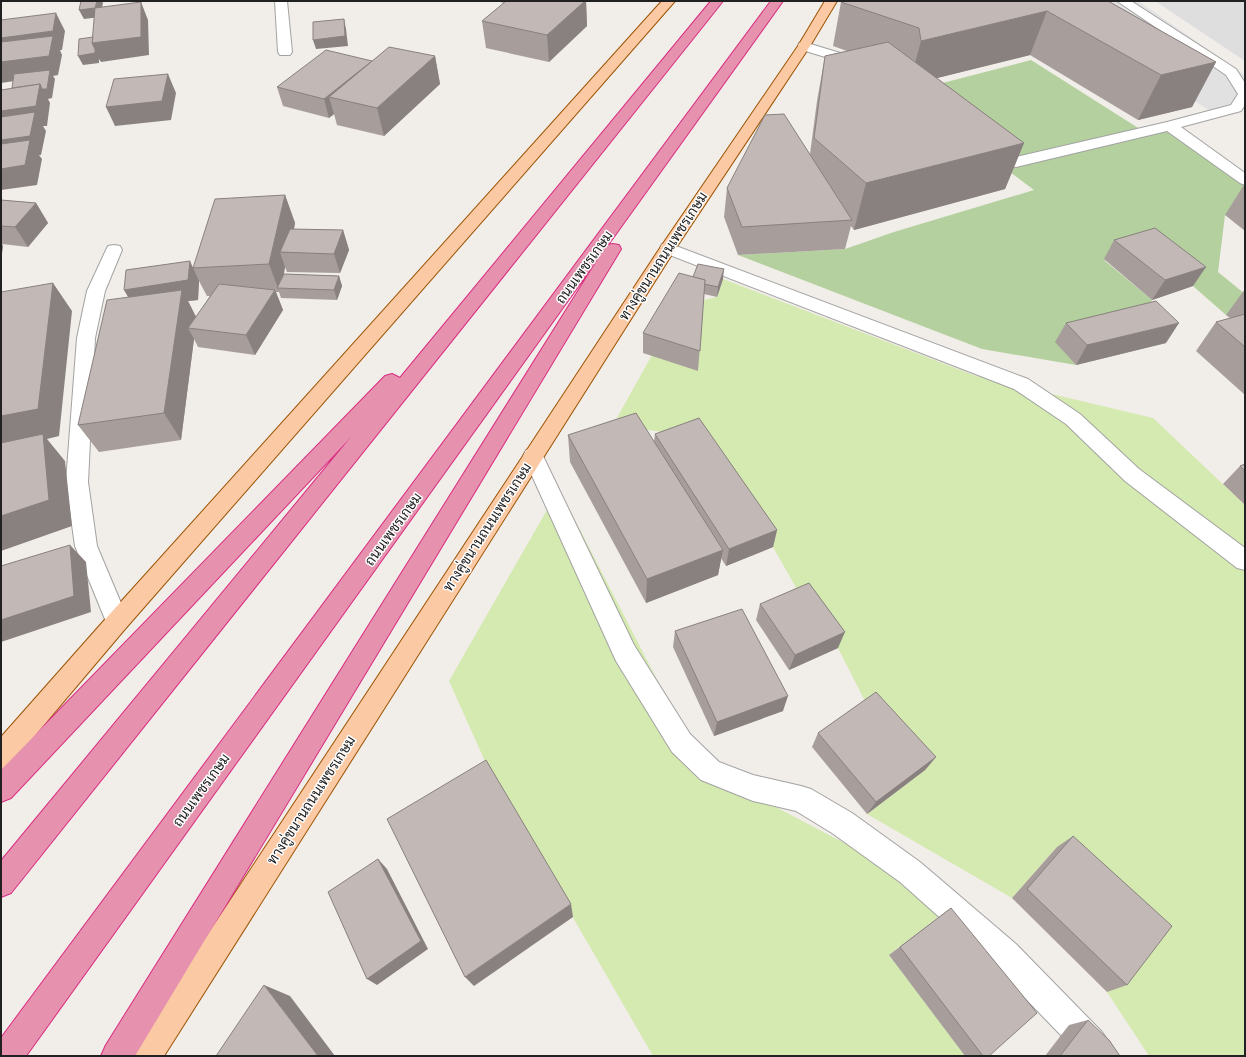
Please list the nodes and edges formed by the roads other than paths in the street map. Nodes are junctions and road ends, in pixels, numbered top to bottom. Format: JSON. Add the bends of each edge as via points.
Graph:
{"nodes":[{"id":1,"x":281,"y":1,"type":"edge"},
{"id":2,"x":669,"y":1,"type":"edge"},
{"id":3,"x":717,"y":1,"type":"edge"},
{"id":4,"x":777,"y":1,"type":"edge"},
{"id":5,"x":831,"y":1,"type":"edge"},
{"id":6,"x":1123,"y":1,"type":"edge"},
{"id":7,"x":804,"y":46,"type":"junction"},
{"id":8,"x":285,"y":52,"type":"dead end"},
{"id":9,"x":871,"y":69,"type":"edge"},
{"id":10,"x":1245,"y":94,"type":"edge"},
{"id":11,"x":699,"y":110,"type":"junction"},
{"id":12,"x":1170,"y":126,"type":"junction"},
{"id":13,"x":973,"y":151,"type":"edge"},
{"id":14,"x":1245,"y":180,"type":"edge"},
{"id":15,"x":668,"y":248,"type":"junction"},
{"id":16,"x":114,"y":250,"type":"dead end"},
{"id":17,"x":501,"y":266,"type":"junction"},
{"id":18,"x":533,"y":456,"type":"junction"},
{"id":19,"x":1245,"y":561,"type":"edge"},
{"id":20,"x":118,"y":622,"type":"junction"},
{"id":21,"x":1,"y":756,"type":"edge"},
{"id":22,"x":1,"y":789,"type":"edge"},
{"id":23,"x":1,"y":883,"type":"edge"},
{"id":24,"x":7,"y":1056,"type":"edge"},
{"id":25,"x":117,"y":1056,"type":"edge"},
{"id":26,"x":146,"y":1056,"type":"edge"},
{"id":27,"x":1100,"y":1056,"type":"edge"}],
"edges":[{"from":1,"to":8,"type":"street"},
{"from":2,"to":20,"type":"main road"},
{"from":3,"to":17,"type":"highway"},
{"from":4,"to":11,"type":"highway","name":"ถนนเพชรเกษม"},
{"from":5,"to":7,"type":"main road","name":"ทางคู่ขนานถนนเพชรเกษม"},
{"from":6,"to":10,"type":"street","via":[[1231,72]]},
{"from":7,"to":9,"type":"street"},
{"from":7,"to":15,"type":"main road","name":"ทางคู่ขนานถนนเพชรเกษม"},
{"from":10,"to":12,"type":"street","via":[[1236,108]]},
{"from":11,"to":24,"type":"highway","name":"ถนนเพชรเกษม"},
{"from":11,"to":25,"type":"highway"},
{"from":12,"to":13,"type":"street","via":[[1016,162],[988,158]]},
{"from":12,"to":14,"type":"street"},
{"from":15,"to":18,"type":"main road","name":"ทางคู่ขนานถนนเพชรเกษม"},
{"from":15,"to":19,"type":"street","via":[[1021,384],[1073,419],[1132,475]]},
{"from":16,"to":20,"type":"street","via":[[96,291],[86,338],[77,482],[86,546]]},
{"from":17,"to":22,"type":"highway"},
{"from":17,"to":23,"type":"highway"},
{"from":18,"to":26,"type":"main road","name":"ทางคู่ขนานถนนเพชรเกษม"},
{"from":18,"to":27,"type":"street","via":[[625,653],[681,743],[710,771],[753,788],[801,799],[842,823],[910,872],[1005,955],[1091,1042]]},
{"from":20,"to":21,"type":"main road"}]}
